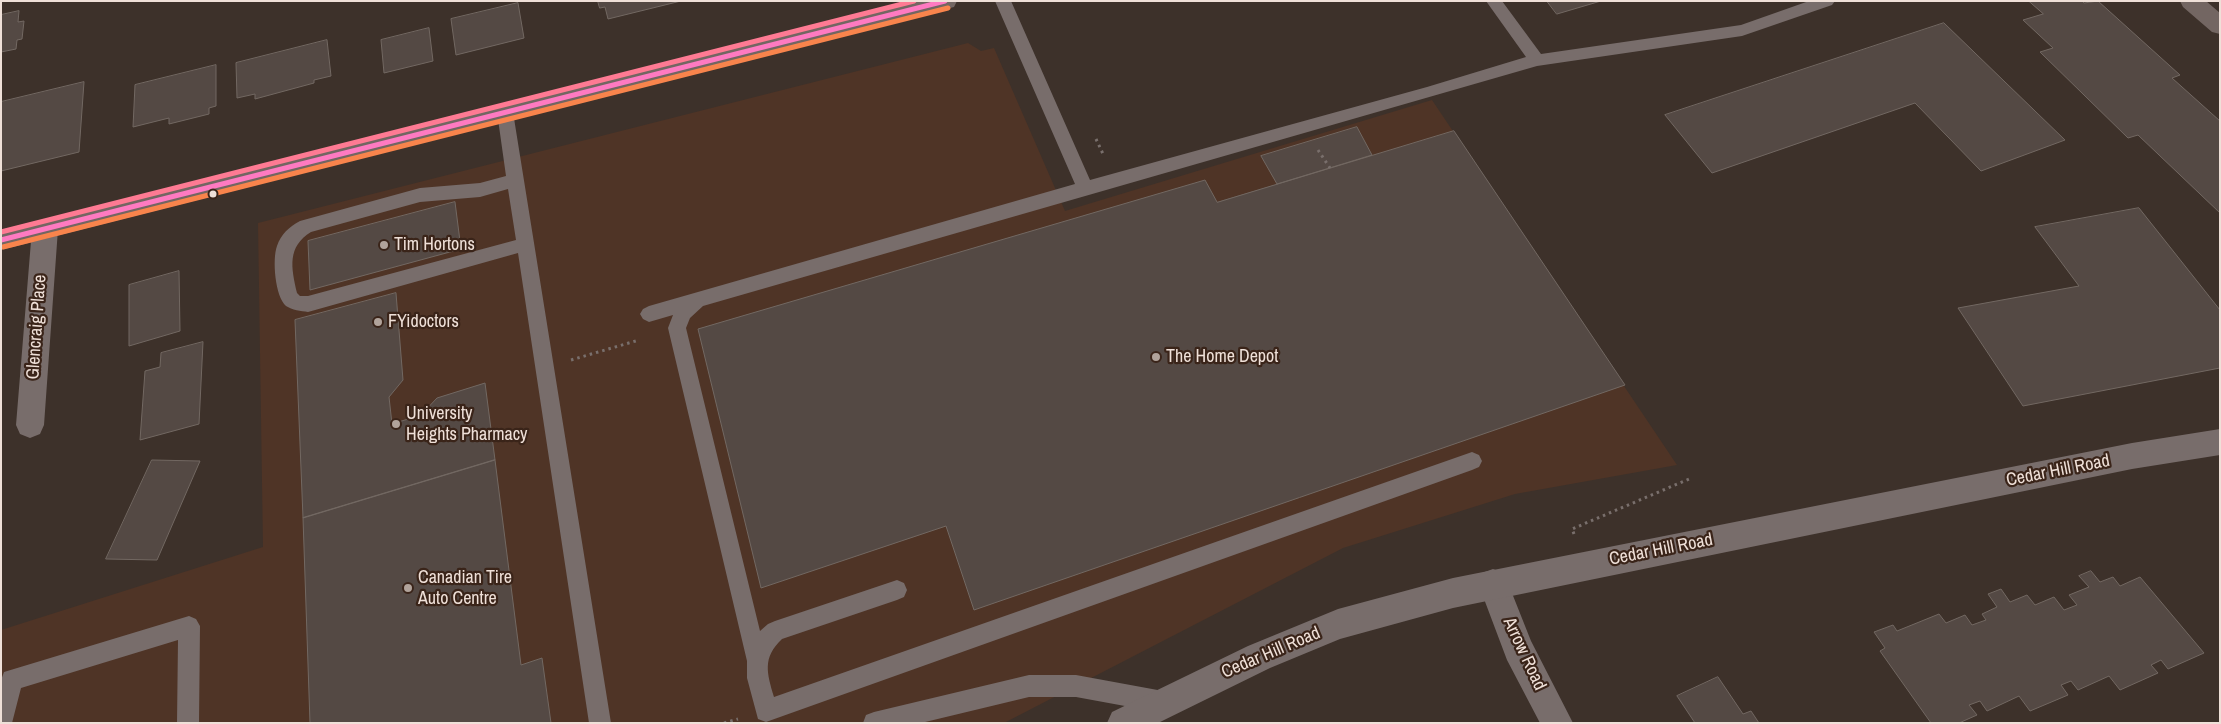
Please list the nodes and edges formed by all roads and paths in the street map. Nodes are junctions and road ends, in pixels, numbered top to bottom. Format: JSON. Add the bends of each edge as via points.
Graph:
{"nodes":[{"id":1,"x":946,"y":1,"type":"edge"},
{"id":2,"x":1002,"y":1,"type":"edge"},
{"id":3,"x":1494,"y":1,"type":"edge"},
{"id":4,"x":1827,"y":1,"type":"edge"},
{"id":5,"x":2191,"y":1,"type":"edge"},
{"id":6,"x":2220,"y":26,"type":"edge"},
{"id":7,"x":1537,"y":60,"type":"junction"},
{"id":8,"x":505,"y":112,"type":"junction"},
{"id":9,"x":1095,"y":138,"type":"dead end"},
{"id":10,"x":1124,"y":176,"type":"junction"},
{"id":11,"x":516,"y":180,"type":"junction"},
{"id":12,"x":1085,"y":188,"type":"junction"},
{"id":13,"x":45,"y":229,"type":"junction"},
{"id":14,"x":1,"y":240,"type":"edge"},
{"id":15,"x":526,"y":244,"type":"junction"},
{"id":16,"x":697,"y":300,"type":"junction"},
{"id":17,"x":649,"y":314,"type":"dead end"},
{"id":18,"x":30,"y":425,"type":"dead end"},
{"id":19,"x":2220,"y":442,"type":"edge"},
{"id":20,"x":1472,"y":461,"type":"dead end"},
{"id":21,"x":1690,"y":479,"type":"dead end"},
{"id":22,"x":1586,"y":565,"type":"junction"},
{"id":23,"x":1494,"y":583,"type":"junction"},
{"id":24,"x":897,"y":590,"type":"dead end"},
{"id":25,"x":756,"y":658,"type":"junction"},
{"id":26,"x":1163,"y":702,"type":"junction"},
{"id":27,"x":768,"y":717,"type":"edge"},
{"id":28,"x":1,"y":722,"type":"edge"},
{"id":29,"x":188,"y":723,"type":"edge"},
{"id":30,"x":600,"y":723,"type":"edge"},
{"id":31,"x":874,"y":723,"type":"edge"},
{"id":32,"x":1122,"y":723,"type":"edge"},
{"id":33,"x":1557,"y":723,"type":"edge"}],
"edges":[{"from":1,"to":8,"type":"main road"},
{"from":2,"to":12,"type":"lane"},
{"from":3,"to":7,"type":"lane"},
{"from":4,"to":7,"type":"lane","via":[[1742,30]]},
{"from":5,"to":6,"type":"main road"},
{"from":7,"to":10,"type":"lane"},
{"from":8,"to":11,"type":"lane"},
{"from":8,"to":13,"type":"main road"},
{"from":9,"to":10,"type":"path","via":[[1105,158],[1116,160]]},
{"from":10,"to":12,"type":"lane"},
{"from":11,"to":15,"type":"lane"},
{"from":11,"to":15,"type":"lane","via":[[480,190],[420,195],[297,230],[286,244],[284,253],[288,297],[293,302],[308,304]]},
{"from":12,"to":16,"type":"lane"},
{"from":13,"to":14,"type":"main road"},
{"from":13,"to":18,"type":"street","name":"Glencraig Place"},
{"from":15,"to":30,"type":"lane"},
{"from":16,"to":17,"type":"lane"},
{"from":16,"to":25,"type":"lane","via":[[683,313],[677,328]]},
{"from":19,"to":22,"type":"street","name":"Cedar Hill Road","via":[[2132,456]]},
{"from":20,"to":27,"type":"lane"},
{"from":21,"to":22,"type":"path","via":[[1572,529]]},
{"from":22,"to":23,"type":"street","name":"Cedar Hill Road"},
{"from":23,"to":26,"type":"street","name":"Cedar Hill Road","via":[[1338,624]]},
{"from":23,"to":33,"type":"street","name":"Arrow Road","via":[[1518,649]]},
{"from":24,"to":25,"type":"lane","via":[[775,632],[765,638]]},
{"from":25,"to":27,"type":"lane"},
{"from":26,"to":31,"type":"lane","via":[[1076,686],[1029,686]]},
{"from":26,"to":32,"type":"street","name":"Cedar Hill Road"},
{"from":28,"to":29,"type":"lane","via":[[12,680],[189,626]]}]}
